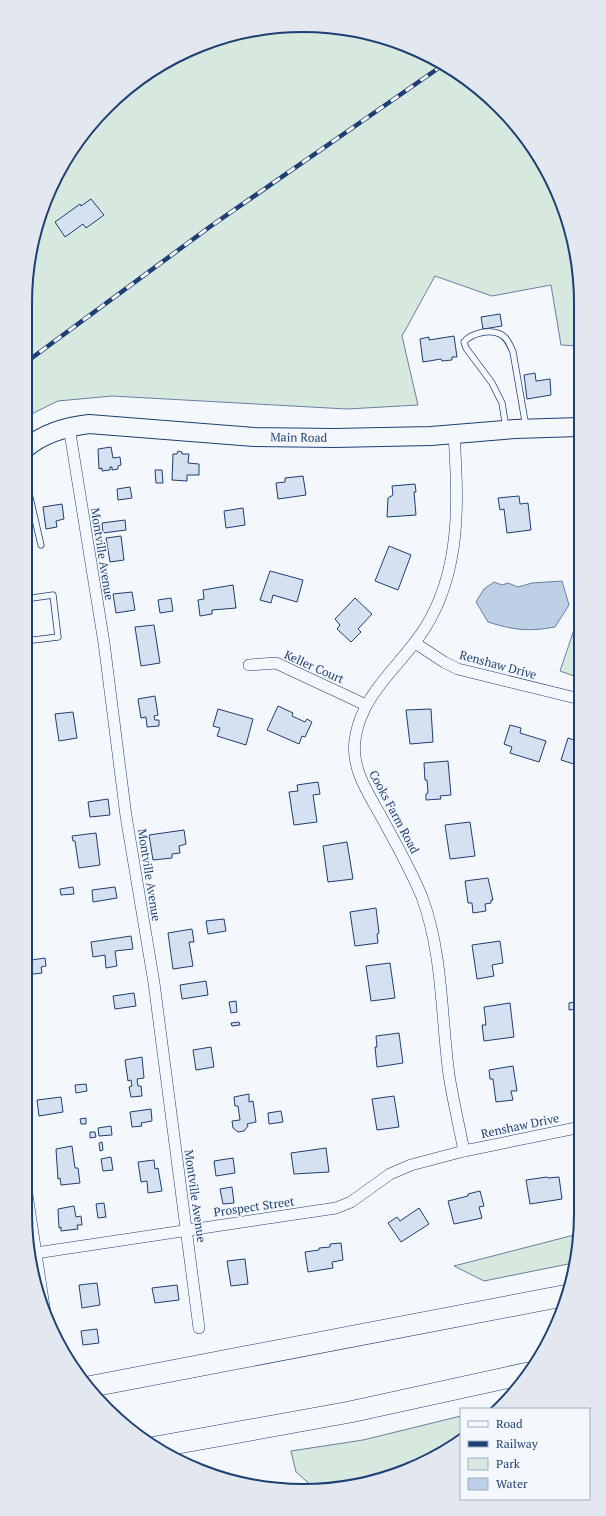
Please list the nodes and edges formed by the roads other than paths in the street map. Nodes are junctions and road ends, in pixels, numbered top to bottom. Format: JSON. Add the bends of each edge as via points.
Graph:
{"nodes":[{"id":1,"x":69,"y":427,"type":"junction"},
{"id":2,"x":574,"y":427,"type":"edge"},
{"id":3,"x":526,"y":429,"type":"junction"},
{"id":4,"x":507,"y":430,"type":"junction"},
{"id":5,"x":454,"y":434,"type":"junction"},
{"id":6,"x":32,"y":444,"type":"edge"},
{"id":7,"x":32,"y":506,"type":"edge"},
{"id":8,"x":41,"y":545,"type":"dead end"},
{"id":9,"x":32,"y":598,"type":"edge"},
{"id":10,"x":32,"y":640,"type":"edge"},
{"id":11,"x":415,"y":643,"type":"junction"},
{"id":12,"x":249,"y":665,"type":"dead end"},
{"id":13,"x":574,"y":698,"type":"edge"},
{"id":14,"x":366,"y":705,"type":"junction"},
{"id":15,"x":574,"y":1128,"type":"edge"},
{"id":16,"x":464,"y":1151,"type":"junction"},
{"id":17,"x":187,"y":1229,"type":"junction"},
{"id":18,"x":33,"y":1235,"type":"edge"},
{"id":19,"x":36,"y":1253,"type":"junction"},
{"id":20,"x":39,"y":1276,"type":"edge"},
{"id":21,"x":561,"y":1296,"type":"edge"},
{"id":22,"x":199,"y":1328,"type":"dead end"},
{"id":23,"x":520,"y":1375,"type":"edge"},
{"id":24,"x":94,"y":1386,"type":"edge"},
{"id":25,"x":163,"y":1446,"type":"edge"}],
"edges":[{"from":1,"to":5,"type":"main road","name":"Main Road","via":[[89,424],[254,437],[342,438]]},
{"from":1,"to":6,"type":"main road","name":"Main Road","via":[[42,437]]},
{"from":1,"to":17,"type":"street","name":"Montville Avenue","via":[[104,643],[126,816],[154,983]]},
{"from":2,"to":3,"type":"main road","name":"Main Road"},
{"from":3,"to":4,"type":"main road","name":"Main Road"},
{"from":3,"to":4,"type":"lane","via":[[513,352],[508,341],[500,334],[484,332],[467,338],[464,342],[502,402]]},
{"from":4,"to":5,"type":"main road","name":"Main Road"},
{"from":5,"to":11,"type":"street","name":"Cooks Farm Road","via":[[458,502],[456,538],[444,588],[434,612]]},
{"from":7,"to":8,"type":"lane"},
{"from":9,"to":10,"type":"lane","via":[[53,595],[58,637]]},
{"from":11,"to":13,"type":"street","name":"Renshaw Drive","via":[[458,669]]},
{"from":11,"to":14,"type":"street","name":"Cooks Farm Road","via":[[380,684]]},
{"from":12,"to":14,"type":"street","name":"Keller Court","via":[[276,663]]},
{"from":14,"to":16,"type":"street","name":"Cooks Farm Road","via":[[355,740],[357,766],[366,790],[413,875],[430,924],[450,1076]]},
{"from":15,"to":16,"type":"street","name":"Renshaw Drive"},
{"from":16,"to":17,"type":"street","name":"Prospect Street","via":[[401,1168],[351,1202],[336,1208]]},
{"from":17,"to":19,"type":"street","name":"Prospect Street"},
{"from":17,"to":22,"type":"street","name":"Montville Avenue"},
{"from":18,"to":19,"type":"street"},
{"from":19,"to":20,"type":"street"},
{"from":21,"to":24,"type":"highway"},
{"from":23,"to":25,"type":"highway","via":[[350,1412]]}]}
